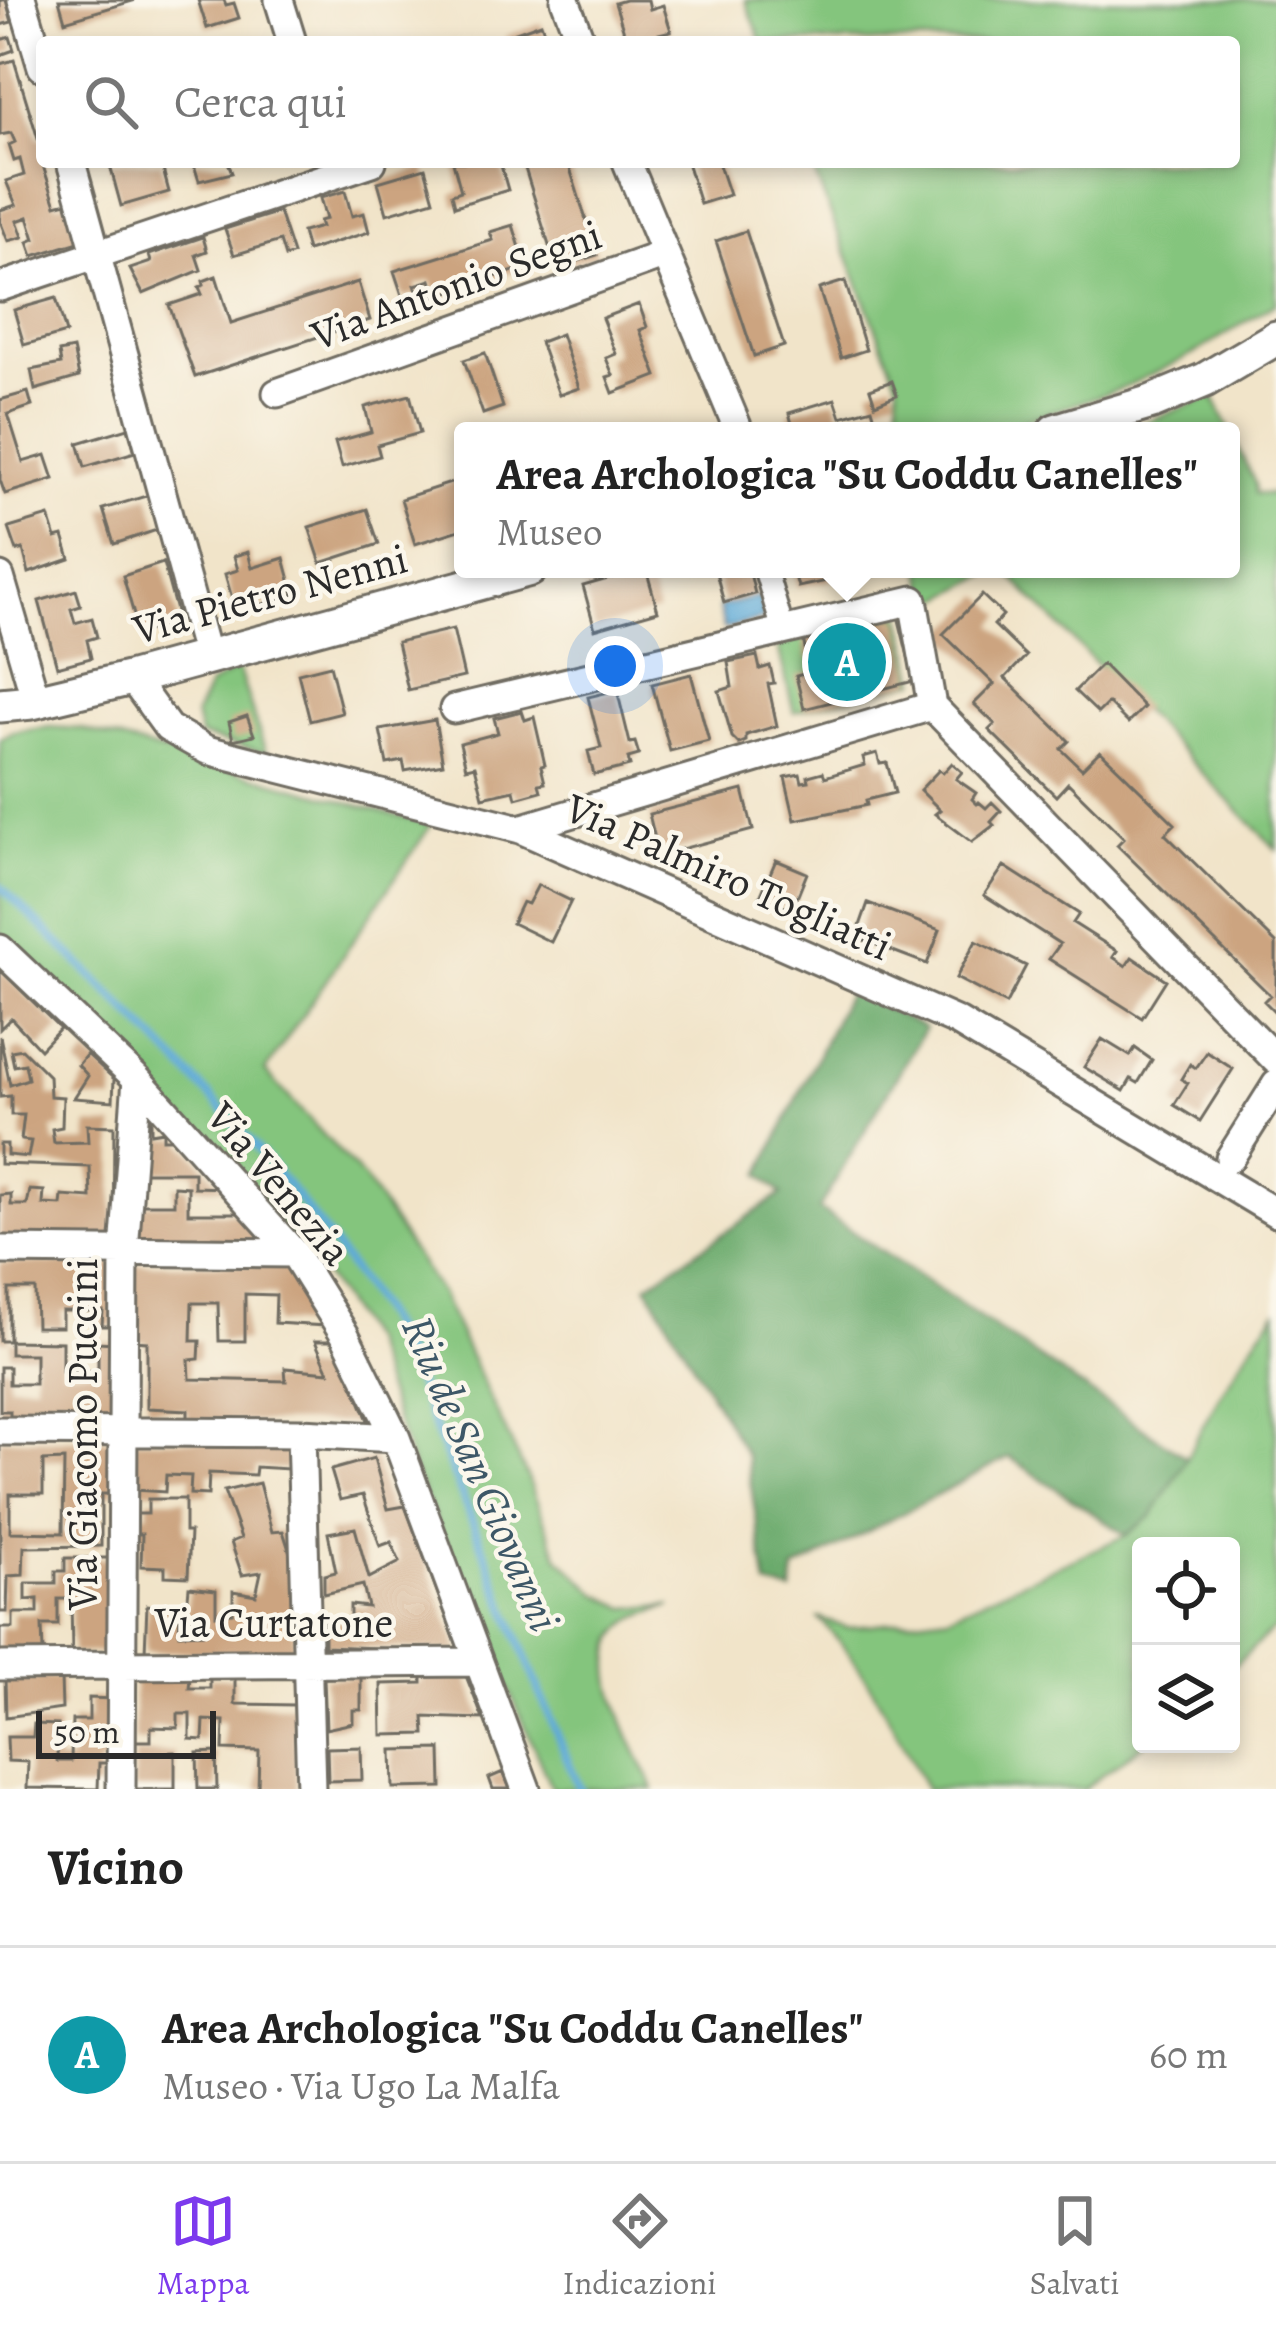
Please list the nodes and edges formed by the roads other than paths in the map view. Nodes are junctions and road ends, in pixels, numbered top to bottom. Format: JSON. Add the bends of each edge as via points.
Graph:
{"nodes":[{"id":1,"x":22,"y":0,"type":"edge"},
{"id":2,"x":279,"y":0,"type":"edge"},
{"id":3,"x":565,"y":0,"type":"edge"},
{"id":4,"x":290,"y":36,"type":"edge"},
{"id":5,"x":579,"y":36,"type":"edge"},
{"id":6,"x":36,"y":47,"type":"edge"},
{"id":7,"x":73,"y":168,"type":"edge"},
{"id":8,"x":331,"y":168,"type":"edge"},
{"id":9,"x":629,"y":168,"type":"edge"},
{"id":10,"x":663,"y":255,"type":"junction"},
{"id":11,"x":99,"y":256,"type":"junction"},
{"id":12,"x":0,"y":287,"type":"edge"},
{"id":13,"x":1276,"y":338,"type":"edge"},
{"id":14,"x":277,"y":393,"type":"dead end"},
{"id":15,"x":735,"y":422,"type":"edge"},
{"id":16,"x":1085,"y":422,"type":"edge"},
{"id":17,"x":0,"y":578,"type":"edge"},
{"id":18,"x":497,"y":578,"type":"edge"},
{"id":19,"x":768,"y":578,"type":"edge"},
{"id":20,"x":783,"y":630,"type":"junction"},
{"id":21,"x":208,"y":657,"type":"junction"},
{"id":22,"x":132,"y":678,"type":"junction"},
{"id":23,"x":16,"y":703,"type":"edge"},
{"id":24,"x":932,"y":706,"type":"junction"},
{"id":25,"x":454,"y":710,"type":"dead end"},
{"id":26,"x":0,"y":718,"type":"edge"},
{"id":27,"x":520,"y":829,"type":"junction"},
{"id":28,"x":0,"y":949,"type":"edge"},
{"id":29,"x":1276,"y":1060,"type":"edge"},
{"id":30,"x":137,"y":1079,"type":"junction"},
{"id":31,"x":1276,"y":1085,"type":"edge"},
{"id":32,"x":1230,"y":1158,"type":"dead end"},
{"id":33,"x":1276,"y":1213,"type":"edge"},
{"id":34,"x":0,"y":1250,"type":"edge"},
{"id":35,"x":124,"y":1251,"type":"junction"},
{"id":36,"x":294,"y":1253,"type":"junction"},
{"id":37,"x":0,"y":1431,"type":"edge"},
{"id":38,"x":122,"y":1431,"type":"junction"},
{"id":39,"x":301,"y":1433,"type":"junction"},
{"id":40,"x":396,"y":1438,"type":"junction"},
{"id":41,"x":476,"y":1662,"type":"junction"},
{"id":42,"x":308,"y":1663,"type":"junction"},
{"id":43,"x":123,"y":1665,"type":"junction"},
{"id":44,"x":0,"y":1666,"type":"edge"},
{"id":45,"x":121,"y":1789,"type":"edge"},
{"id":46,"x":311,"y":1789,"type":"edge"},
{"id":47,"x":526,"y":1789,"type":"edge"}],
"edges":[{"from":1,"to":6,"type":"street"},
{"from":2,"to":4,"type":"street"},
{"from":3,"to":5,"type":"street"},
{"from":7,"to":11,"type":"street"},
{"from":8,"to":11,"type":"street"},
{"from":9,"to":10,"type":"street","name":"Via Antonio Segni"},
{"from":10,"to":14,"type":"street","name":"Via Antonio Segni"},
{"from":10,"to":15,"type":"street","name":"Via Antonio Segni"},
{"from":11,"to":12,"type":"street"},
{"from":11,"to":21,"type":"street"},
{"from":13,"to":16,"type":"street","via":[[1205,380]]},
{"from":17,"to":23,"type":"street","via":[[32,687]]},
{"from":18,"to":21,"type":"street","name":"Via Pietro Nenni"},
{"from":19,"to":20,"type":"street"},
{"from":20,"to":24,"type":"street","via":[[913,601]]},
{"from":20,"to":25,"type":"street"},
{"from":21,"to":22,"type":"street","name":"Via Pietro Nenni"},
{"from":22,"to":23,"type":"street","name":"Via Pietro Nenni"},
{"from":22,"to":27,"type":"street","name":"Via Palmiro Togliatti","via":[[168,728],[207,750]]},
{"from":23,"to":26,"type":"street","name":"Via Pietro Nenni"},
{"from":24,"to":27,"type":"street"},
{"from":24,"to":29,"type":"street"},
{"from":27,"to":33,"type":"street","name":"Via Palmiro Togliatti","via":[[958,1022]]},
{"from":28,"to":30,"type":"street","name":"Via Venezia"},
{"from":30,"to":35,"type":"street","name":"Via Giacomo Puccini"},
{"from":30,"to":36,"type":"street","name":"Via Venezia"},
{"from":31,"to":32,"type":"street"},
{"from":34,"to":35,"type":"street"},
{"from":35,"to":36,"type":"street"},
{"from":35,"to":38,"type":"street","name":"Via Giacomo Puccini"},
{"from":36,"to":40,"type":"street","name":"Via Venezia"},
{"from":37,"to":38,"type":"street"},
{"from":38,"to":39,"type":"street"},
{"from":38,"to":43,"type":"street","name":"Via Giacomo Puccini"},
{"from":39,"to":40,"type":"street"},
{"from":39,"to":42,"type":"street"},
{"from":40,"to":41,"type":"street","name":"Via Venezia"},
{"from":41,"to":42,"type":"street","name":"Via Curtatone"},
{"from":41,"to":47,"type":"street","name":"Via Venezia"},
{"from":42,"to":43,"type":"street","name":"Via Curtatone"},
{"from":42,"to":46,"type":"street"},
{"from":43,"to":44,"type":"street","name":"Via Curtatone"},
{"from":43,"to":45,"type":"street","name":"Via Giacomo Puccini"}]}
